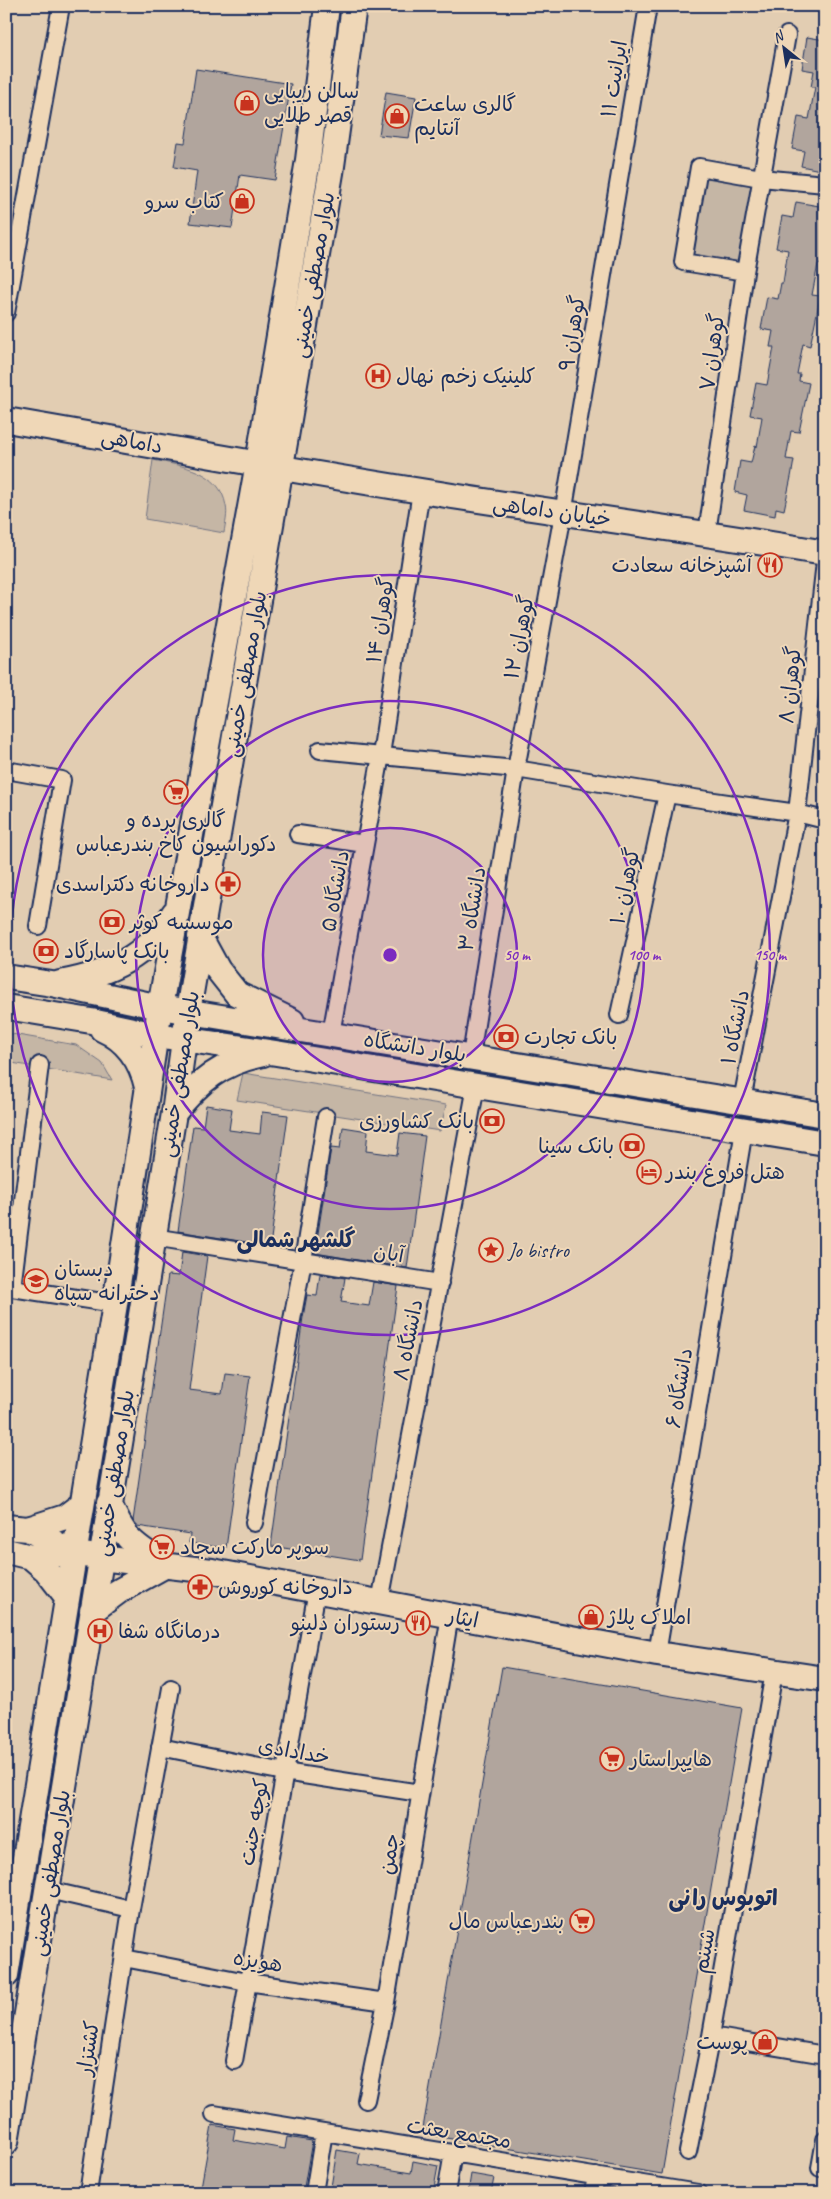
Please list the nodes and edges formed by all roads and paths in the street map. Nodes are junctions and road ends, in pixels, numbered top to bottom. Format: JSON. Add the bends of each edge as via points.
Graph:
{"nodes":[{"id":1,"x":61,"y":6,"type":"edge"},
{"id":2,"x":327,"y":6,"type":"edge"},
{"id":3,"x":354,"y":6,"type":"edge"},
{"id":4,"x":648,"y":6,"type":"edge"},
{"id":5,"x":787,"y":35,"type":"dead end"},
{"id":6,"x":622,"y":159,"type":"joint"},
{"id":7,"x":761,"y":178,"type":"junction"},
{"id":8,"x":825,"y":184,"type":"edge"},
{"id":9,"x":745,"y":272,"type":"junction"},
{"id":10,"x":6,"y":313,"type":"edge"},
{"id":11,"x":6,"y":420,"type":"edge"},
{"id":12,"x":269,"y":466,"type":"junction"},
{"id":13,"x":421,"y":491,"type":"junction"},
{"id":14,"x":563,"y":514,"type":"junction"},
{"id":15,"x":707,"y":533,"type":"junction"},
{"id":16,"x":825,"y":553,"type":"edge"},
{"id":17,"x":825,"y":562,"type":"edge"},
{"id":18,"x":320,"y":750,"type":"dead end"},
{"id":19,"x":381,"y":755,"type":"junction"},
{"id":20,"x":516,"y":769,"type":"junction"},
{"id":21,"x":6,"y":770,"type":"edge"},
{"id":22,"x":667,"y":794,"type":"junction"},
{"id":23,"x":797,"y":813,"type":"junction"},
{"id":24,"x":825,"y":820,"type":"edge"},
{"id":25,"x":298,"y":834,"type":"dead end"},
{"id":26,"x":365,"y":844,"type":"junction"},
{"id":27,"x":178,"y":905,"type":"junction"},
{"id":28,"x":38,"y":926,"type":"dead end"},
{"id":29,"x":200,"y":937,"type":"junction"},
{"id":30,"x":6,"y":977,"type":"edge"},
{"id":31,"x":52,"y":984,"type":"junction"},
{"id":32,"x":6,"y":1007,"type":"edge"},
{"id":33,"x":160,"y":1007,"type":"junction"},
{"id":34,"x":188,"y":1011,"type":"junction"},
{"id":35,"x":619,"y":1015,"type":"dead end"},
{"id":36,"x":70,"y":1018,"type":"junction"},
{"id":37,"x":322,"y":1032,"type":"junction"},
{"id":38,"x":156,"y":1035,"type":"junction"},
{"id":39,"x":184,"y":1039,"type":"junction"},
{"id":40,"x":272,"y":1052,"type":"junction"},
{"id":41,"x":471,"y":1056,"type":"junction"},
{"id":42,"x":40,"y":1065,"type":"dead end"},
{"id":43,"x":476,"y":1086,"type":"junction"},
{"id":44,"x":148,"y":1094,"type":"junction"},
{"id":45,"x":742,"y":1101,"type":"junction"},
{"id":46,"x":174,"y":1113,"type":"junction"},
{"id":47,"x":825,"y":1115,"type":"edge"},
{"id":48,"x":326,"y":1117,"type":"dead end"},
{"id":49,"x":744,"y":1130,"type":"junction"},
{"id":50,"x":825,"y":1143,"type":"edge"},
{"id":51,"x":153,"y":1237,"type":"junction"},
{"id":52,"x":303,"y":1261,"type":"junction"},
{"id":53,"x":440,"y":1283,"type":"junction"},
{"id":54,"x":115,"y":1304,"type":"junction"},
{"id":55,"x":109,"y":1502,"type":"junction"},
{"id":56,"x":82,"y":1504,"type":"junction"},
{"id":57,"x":254,"y":1523,"type":"dead end"},
{"id":58,"x":17,"y":1528,"type":"edge"},
{"id":59,"x":6,"y":1551,"type":"edge"},
{"id":60,"x":74,"y":1553,"type":"junction"},
{"id":61,"x":31,"y":1557,"type":"junction"},
{"id":62,"x":100,"y":1558,"type":"junction"},
{"id":63,"x":166,"y":1566,"type":"junction"},
{"id":64,"x":317,"y":1590,"type":"junction"},
{"id":65,"x":67,"y":1597,"type":"junction"},
{"id":66,"x":380,"y":1602,"type":"junction"},
{"id":67,"x":92,"y":1611,"type":"junction"},
{"id":68,"x":450,"y":1615,"type":"junction"},
{"id":69,"x":657,"y":1654,"type":"junction"},
{"id":70,"x":774,"y":1672,"type":"junction"},
{"id":71,"x":825,"y":1679,"type":"edge"},
{"id":72,"x":171,"y":1688,"type":"dead end"},
{"id":73,"x":160,"y":1747,"type":"junction"},
{"id":74,"x":284,"y":1772,"type":"junction"},
{"id":75,"x":420,"y":1793,"type":"junction"},
{"id":76,"x":28,"y":1842,"type":"junction"},
{"id":77,"x":6,"y":1881,"type":"edge"},
{"id":78,"x":48,"y":1890,"type":"junction"},
{"id":79,"x":131,"y":1909,"type":"junction"},
{"id":80,"x":124,"y":1958,"type":"junction"},
{"id":81,"x":6,"y":1975,"type":"edge"},
{"id":82,"x":247,"y":1982,"type":"junction"},
{"id":83,"x":386,"y":2002,"type":"junction"},
{"id":84,"x":711,"y":2036,"type":"junction"},
{"id":85,"x":825,"y":2055,"type":"edge"},
{"id":86,"x":234,"y":2061,"type":"dead end"},
{"id":87,"x":366,"y":2100,"type":"dead end"},
{"id":88,"x":214,"y":2114,"type":"dead end"},
{"id":89,"x":324,"y":2132,"type":"junction"},
{"id":90,"x":825,"y":2140,"type":"edge"},
{"id":91,"x":6,"y":2142,"type":"edge"},
{"id":92,"x":688,"y":2152,"type":"dead end"},
{"id":93,"x":453,"y":2153,"type":"junction"},
{"id":94,"x":820,"y":2168,"type":"dead end"},
{"id":95,"x":596,"y":2176,"type":"junction"},
{"id":96,"x":88,"y":2193,"type":"edge"},
{"id":97,"x":314,"y":2193,"type":"edge"},
{"id":98,"x":446,"y":2193,"type":"edge"},
{"id":99,"x":593,"y":2193,"type":"edge"},
{"id":100,"x":698,"y":2193,"type":"edge"}],
"edges":[{"from":1,"to":10,"type":"street"},
{"from":2,"to":12,"type":"main road","name":"بلوار مصطفی خمینی"},
{"from":3,"to":12,"type":"main road","name":"بلوار مصطفی خمینی","via":[[331,173]]},
{"from":4,"to":6,"type":"street","name":"ایرانیت ۱۱"},
{"from":5,"to":7,"type":"street","name":"گوهران ۷"},
{"from":6,"to":14,"type":"street","name":"گوهران ۹"},
{"from":7,"to":8,"type":"street"},
{"from":7,"to":9,"type":"street","name":"گوهران ۷"},
{"from":7,"to":9,"type":"street","via":[[698,167],[683,262]]},
{"from":9,"to":15,"type":"street","name":"گوهران ۷"},
{"from":11,"to":12,"type":"main road","name":"داماهی"},
{"from":12,"to":13,"type":"main road","name":"خیابان داماهی"},
{"from":12,"to":27,"type":"main road","name":"بلوار مصطفی خمینی"},
{"from":12,"to":29,"type":"main road","name":"بلوار مصطفی خمینی"},
{"from":13,"to":14,"type":"main road","name":"خیابان داماهی"},
{"from":13,"to":19,"type":"street","name":"گوهران ۱۴"},
{"from":14,"to":15,"type":"main road","name":"خیابان داماهی"},
{"from":14,"to":20,"type":"street","name":"گوهران ۱۲"},
{"from":15,"to":16,"type":"main road","name":"خیابان داماهی"},
{"from":17,"to":23,"type":"street","name":"گوهران ۸"},
{"from":18,"to":19,"type":"street"},
{"from":19,"to":20,"type":"street"},
{"from":19,"to":26,"type":"street","name":"دانشگاه ۵"},
{"from":20,"to":22,"type":"street"},
{"from":20,"to":41,"type":"street","name":"دانشگاه ۳"},
{"from":21,"to":28,"type":"street","via":[[62,780]]},
{"from":22,"to":23,"type":"street"},
{"from":22,"to":35,"type":"street","name":"گوهران ۱۰"},
{"from":23,"to":24,"type":"street"},
{"from":23,"to":45,"type":"street","name":"دانشگاه ۱"},
{"from":25,"to":26,"type":"street"},
{"from":26,"to":37,"type":"street","name":"دانشگاه ۵"},
{"from":27,"to":31,"type":"main road","via":[[164,929],[132,957],[82,979]]},
{"from":27,"to":33,"type":"main road","name":"بلوار مصطفی خمینی"},
{"from":29,"to":34,"type":"main road","name":"بلوار مصطفی خمینی"},
{"from":29,"to":37,"type":"main road","via":[[218,970],[237,994]]},
{"from":30,"to":31,"type":"main road","name":"بلوار دانشگاه"},
{"from":31,"to":33,"type":"main road","name":"بلوار دانشگاه"},
{"from":32,"to":36,"type":"main road","name":"بلوار دانشگاه"},
{"from":33,"to":34,"type":"main road","name":"بلوار دانشگاه"},
{"from":33,"to":38,"type":"main road","name":"بلوار مصطفی خمینی"},
{"from":34,"to":37,"type":"main road","name":"بلوار دانشگاه"},
{"from":34,"to":39,"type":"main road","name":"بلوار مصطفی خمینی"},
{"from":36,"to":38,"type":"main road","name":"بلوار دانشگاه"},
{"from":36,"to":44,"type":"main road","via":[[104,1030],[124,1043],[137,1059]]},
{"from":37,"to":41,"type":"main road","name":"بلوار دانشگاه"},
{"from":38,"to":39,"type":"main road","name":"بلوار دانشگاه"},
{"from":38,"to":44,"type":"main road","name":"بلوار مصطفی خمینی"},
{"from":39,"to":40,"type":"main road","name":"بلوار دانشگاه"},
{"from":39,"to":46,"type":"main road","name":"بلوار مصطفی خمینی"},
{"from":40,"to":43,"type":"main road","name":"بلوار دانشگاه"},
{"from":40,"to":46,"type":"main road","via":[[243,1058],[218,1069],[192,1090]]},
{"from":41,"to":45,"type":"main road","name":"بلوار دانشگاه"},
{"from":42,"to":54,"type":"street","via":[[12,1288]]},
{"from":43,"to":49,"type":"main road","name":"بلوار دانشگاه"},
{"from":43,"to":53,"type":"street","name":"دانشگاه ۸"},
{"from":44,"to":54,"type":"main road","name":"بلوار مصطفی خمینی"},
{"from":45,"to":47,"type":"main road","name":"بلوار دانشگاه"},
{"from":46,"to":51,"type":"main road","name":"بلوار مصطفی خمینی"},
{"from":48,"to":52,"type":"street"},
{"from":49,"to":50,"type":"main road","name":"بلوار دانشگاه"},
{"from":49,"to":69,"type":"street","name":"دانشگاه ۶"},
{"from":51,"to":52,"type":"street","name":"آبان"},
{"from":51,"to":55,"type":"main road","name":"بلوار مصطفی خمینی"},
{"from":52,"to":53,"type":"street","name":"آبان"},
{"from":52,"to":57,"type":"street"},
{"from":53,"to":66,"type":"street","name":"دانشگاه ۸"},
{"from":54,"to":56,"type":"main road","name":"بلوار مصطفی خمینی"},
{"from":55,"to":62,"type":"main road","name":"بلوار مصطفی خمینی"},
{"from":55,"to":63,"type":"main road","via":[[120,1528],[134,1546]]},
{"from":56,"to":58,"type":"main road","via":[[65,1517]]},
{"from":56,"to":60,"type":"main road","name":"بلوار مصطفی خمینی"},
{"from":58,"to":60,"type":"main road"},
{"from":59,"to":61,"type":"main road"},
{"from":60,"to":61,"type":"main road"},
{"from":60,"to":62,"type":"main road","name":"ایثار"},
{"from":60,"to":65,"type":"main road","name":"بلوار مصطفی خمینی"},
{"from":61,"to":65,"type":"main road"},
{"from":62,"to":63,"type":"main road","name":"ایثار"},
{"from":62,"to":67,"type":"main road","name":"بلوار مصطفی خمینی"},
{"from":63,"to":64,"type":"main road","name":"ایثار"},
{"from":63,"to":67,"type":"main road","via":[[119,1590]]},
{"from":64,"to":66,"type":"main road","name":"ایثار"},
{"from":64,"to":74,"type":"street","name":"کوچه جنت"},
{"from":65,"to":76,"type":"main road","name":"بلوار مصطفی خمینی"},
{"from":66,"to":68,"type":"main road","name":"ایثار"},
{"from":67,"to":78,"type":"main road","name":"بلوار مصطفی خمینی"},
{"from":68,"to":69,"type":"main road","name":"ایثار"},
{"from":68,"to":75,"type":"street","name":"چمن"},
{"from":69,"to":70,"type":"main road","name":"ایثار"},
{"from":70,"to":71,"type":"main road","name":"ایثار"},
{"from":70,"to":84,"type":"street","name":"شبنم"},
{"from":72,"to":73,"type":"street","name":"کشتزار"},
{"from":73,"to":74,"type":"street","name":"خدادادی"},
{"from":73,"to":79,"type":"street","name":"کشتزار"},
{"from":74,"to":75,"type":"street","name":"خدادادی"},
{"from":74,"to":82,"type":"street","name":"کوچه جنت"},
{"from":75,"to":83,"type":"street","name":"چمن"},
{"from":76,"to":77,"type":"main road"},
{"from":76,"to":81,"type":"main road","name":"بلوار مصطفی خمینی"},
{"from":78,"to":79,"type":"street"},
{"from":78,"to":91,"type":"main road","name":"بلوار مصطفی خمینی"},
{"from":79,"to":80,"type":"street","name":"کشتزار"},
{"from":80,"to":82,"type":"street","name":"هویزه"},
{"from":80,"to":96,"type":"street","name":"کشتزار"},
{"from":82,"to":83,"type":"street","name":"هویزه"},
{"from":82,"to":86,"type":"street","name":"کوچه جنت"},
{"from":83,"to":87,"type":"street","name":"چمن"},
{"from":84,"to":85,"type":"street"},
{"from":84,"to":92,"type":"street","name":"شبنم"},
{"from":88,"to":89,"type":"street","name":"مجتمع بعثت"},
{"from":89,"to":93,"type":"street","name":"مجتمع بعثت"},
{"from":89,"to":97,"type":"street"},
{"from":90,"to":94,"type":"street"},
{"from":93,"to":95,"type":"street","name":"مجتمع بعثت"},
{"from":93,"to":98,"type":"street"},
{"from":95,"to":99,"type":"street"},
{"from":95,"to":100,"type":"street","name":"مجتمع بعثت"}]}
